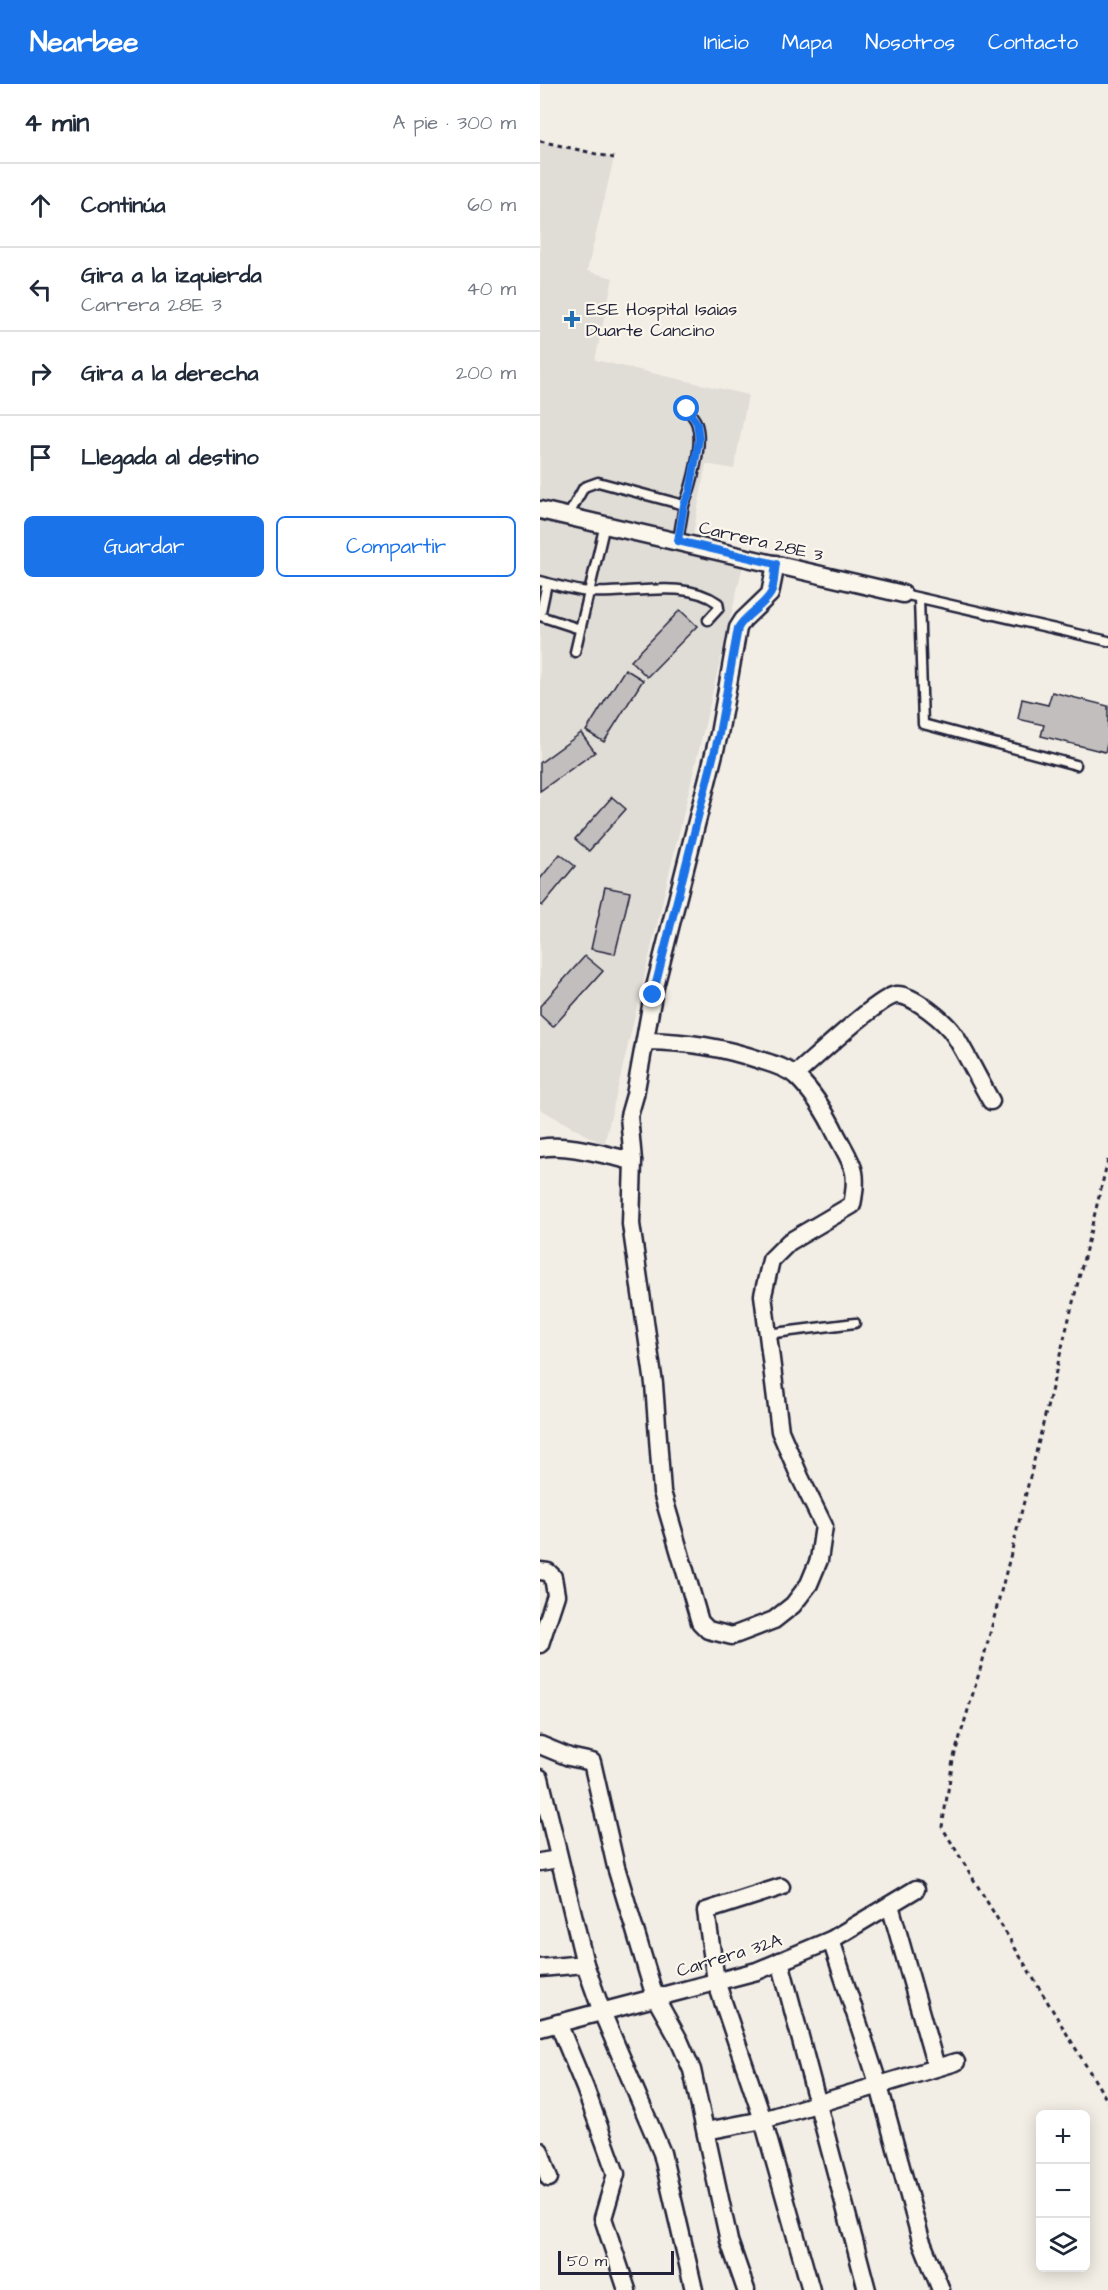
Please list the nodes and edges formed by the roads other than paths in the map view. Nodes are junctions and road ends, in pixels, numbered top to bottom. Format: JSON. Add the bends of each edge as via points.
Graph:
{"nodes":[{"id":1,"x":687,"y":409,"type":"dead end"},
{"id":2,"x":684,"y":505,"type":"junction"},
{"id":3,"x":540,"y":510,"type":"edge"},
{"id":4,"x":568,"y":516,"type":"junction"},
{"id":5,"x":605,"y":524,"type":"junction"},
{"id":6,"x":678,"y":541,"type":"junction"},
{"id":7,"x":776,"y":564,"type":"junction"},
{"id":8,"x":544,"y":582,"type":"edge"},
{"id":9,"x":589,"y":592,"type":"junction"},
{"id":10,"x":911,"y":596,"type":"junction"},
{"id":11,"x":708,"y":620,"type":"dead end"},
{"id":12,"x":580,"y":629,"type":"junction"},
{"id":13,"x":1108,"y":641,"type":"edge"},
{"id":14,"x":575,"y":652,"type":"dead end"},
{"id":15,"x":1076,"y":765,"type":"dead end"},
{"id":16,"x":646,"y":1041,"type":"junction"},
{"id":17,"x":795,"y":1075,"type":"junction"},
{"id":18,"x":991,"y":1101,"type":"dead end"},
{"id":19,"x":540,"y":1148,"type":"edge"},
{"id":20,"x":633,"y":1161,"type":"junction"},
{"id":21,"x":855,"y":1323,"type":"dead end"},
{"id":22,"x":767,"y":1334,"type":"junction"},
{"id":23,"x":540,"y":1571,"type":"edge"},
{"id":24,"x":540,"y":1644,"type":"edge"},
{"id":25,"x":540,"y":1745,"type":"edge"},
{"id":26,"x":541,"y":1789,"type":"edge"},
{"id":27,"x":558,"y":1859,"type":"junction"},
{"id":28,"x":540,"y":1862,"type":"edge"},
{"id":29,"x":781,"y":1887,"type":"dead end"},
{"id":30,"x":916,"y":1889,"type":"dead end"},
{"id":31,"x":890,"y":1905,"type":"junction"},
{"id":32,"x":831,"y":1940,"type":"junction"},
{"id":33,"x":780,"y":1961,"type":"junction"},
{"id":34,"x":585,"y":1964,"type":"junction"},
{"id":35,"x":540,"y":1968,"type":"edge"},
{"id":36,"x":716,"y":1982,"type":"junction"},
{"id":37,"x":656,"y":1997,"type":"junction"},
{"id":38,"x":602,"y":2012,"type":"junction"},
{"id":39,"x":558,"y":2023,"type":"junction"},
{"id":40,"x":540,"y":2028,"type":"edge"},
{"id":41,"x":956,"y":2062,"type":"dead end"},
{"id":42,"x":936,"y":2067,"type":"junction"},
{"id":43,"x":879,"y":2086,"type":"junction"},
{"id":44,"x":818,"y":2103,"type":"junction"},
{"id":45,"x":762,"y":2120,"type":"junction"},
{"id":46,"x":706,"y":2131,"type":"junction"},
{"id":47,"x":540,"y":2151,"type":"edge"},
{"id":48,"x":549,"y":2178,"type":"dead end"},
{"id":49,"x":627,"y":2290,"type":"edge"},
{"id":50,"x":694,"y":2290,"type":"edge"},
{"id":51,"x":746,"y":2290,"type":"edge"},
{"id":52,"x":811,"y":2290,"type":"edge"},
{"id":53,"x":867,"y":2290,"type":"edge"},
{"id":54,"x":940,"y":2290,"type":"edge"}],
"edges":[{"from":1,"to":2,"type":"lane","via":[[697,423],[699,439]]},
{"from":2,"to":4,"type":"lane","via":[[598,482],[584,488]]},
{"from":2,"to":6,"type":"lane"},
{"from":3,"to":4,"type":"street","name":"Carrera 28E 3"},
{"from":4,"to":5,"type":"street","name":"Carrera 28E 3"},
{"from":5,"to":6,"type":"street","name":"Carrera 28E 3"},
{"from":5,"to":9,"type":"lane"},
{"from":6,"to":7,"type":"street","name":"Carrera 28E 3"},
{"from":7,"to":10,"type":"street","name":"Carrera 28E 3"},
{"from":7,"to":16,"type":"street","via":[[770,594],[738,628],[719,734],[653,995]]},
{"from":8,"to":9,"type":"lane"},
{"from":8,"to":12,"type":"lane","via":[[540,616]]},
{"from":9,"to":11,"type":"lane","via":[[650,588],[710,597],[719,608]]},
{"from":9,"to":12,"type":"lane"},
{"from":10,"to":13,"type":"lane"},
{"from":10,"to":15,"type":"lane","via":[[923,724]]},
{"from":12,"to":14,"type":"lane"},
{"from":16,"to":17,"type":"street","via":[[707,1044]]},
{"from":16,"to":20,"type":"street","via":[[629,1116]]},
{"from":17,"to":18,"type":"street","via":[[878,1003],[904,995],[921,1004],[954,1034]]},
{"from":17,"to":22,"type":"street","via":[[822,1109],[854,1168],[857,1183],[852,1205],[789,1242],[771,1260],[763,1294]]},
{"from":19,"to":20,"type":"street","via":[[567,1147]]},
{"from":20,"to":22,"type":"street","via":[[631,1224],[654,1384],[662,1492],[700,1622],[708,1630],[732,1636],[774,1620],[793,1605],[809,1584],[819,1560],[825,1526],[780,1431]]},
{"from":21,"to":22,"type":"lane"},
{"from":23,"to":24,"type":"street","via":[[553,1577],[556,1595]]},
{"from":25,"to":37,"type":"street","via":[[592,1762],[616,1867]]},
{"from":26,"to":27,"type":"street"},
{"from":27,"to":28,"type":"street"},
{"from":27,"to":34,"type":"street"},
{"from":29,"to":36,"type":"street","via":[[705,1911]]},
{"from":30,"to":31,"type":"street","name":"Carrera 32A"},
{"from":31,"to":32,"type":"street","name":"Carrera 32A"},
{"from":31,"to":42,"type":"street"},
{"from":32,"to":33,"type":"street","name":"Carrera 32A"},
{"from":32,"to":43,"type":"street"},
{"from":33,"to":36,"type":"street","name":"Carrera 32A"},
{"from":33,"to":44,"type":"street"},
{"from":34,"to":35,"type":"street"},
{"from":34,"to":38,"type":"street"},
{"from":36,"to":37,"type":"street","name":"Carrera 32A"},
{"from":36,"to":45,"type":"street"},
{"from":37,"to":38,"type":"street","name":"Carrera 32A"},
{"from":37,"to":46,"type":"street","via":[[692,2070]]},
{"from":38,"to":39,"type":"street","name":"Carrera 32A"},
{"from":38,"to":50,"type":"street","via":[[662,2153]]},
{"from":39,"to":40,"type":"street","name":"Carrera 32A"},
{"from":39,"to":49,"type":"street","via":[[616,2174],[603,2218]]},
{"from":41,"to":42,"type":"street"},
{"from":42,"to":43,"type":"street"},
{"from":43,"to":44,"type":"street"},
{"from":43,"to":54,"type":"street","via":[[910,2205]]},
{"from":44,"to":45,"type":"street"},
{"from":44,"to":53,"type":"street"},
{"from":45,"to":46,"type":"street"},
{"from":45,"to":52,"type":"street"},
{"from":46,"to":51,"type":"street","via":[[729,2241]]},
{"from":47,"to":48,"type":"street"}]}
